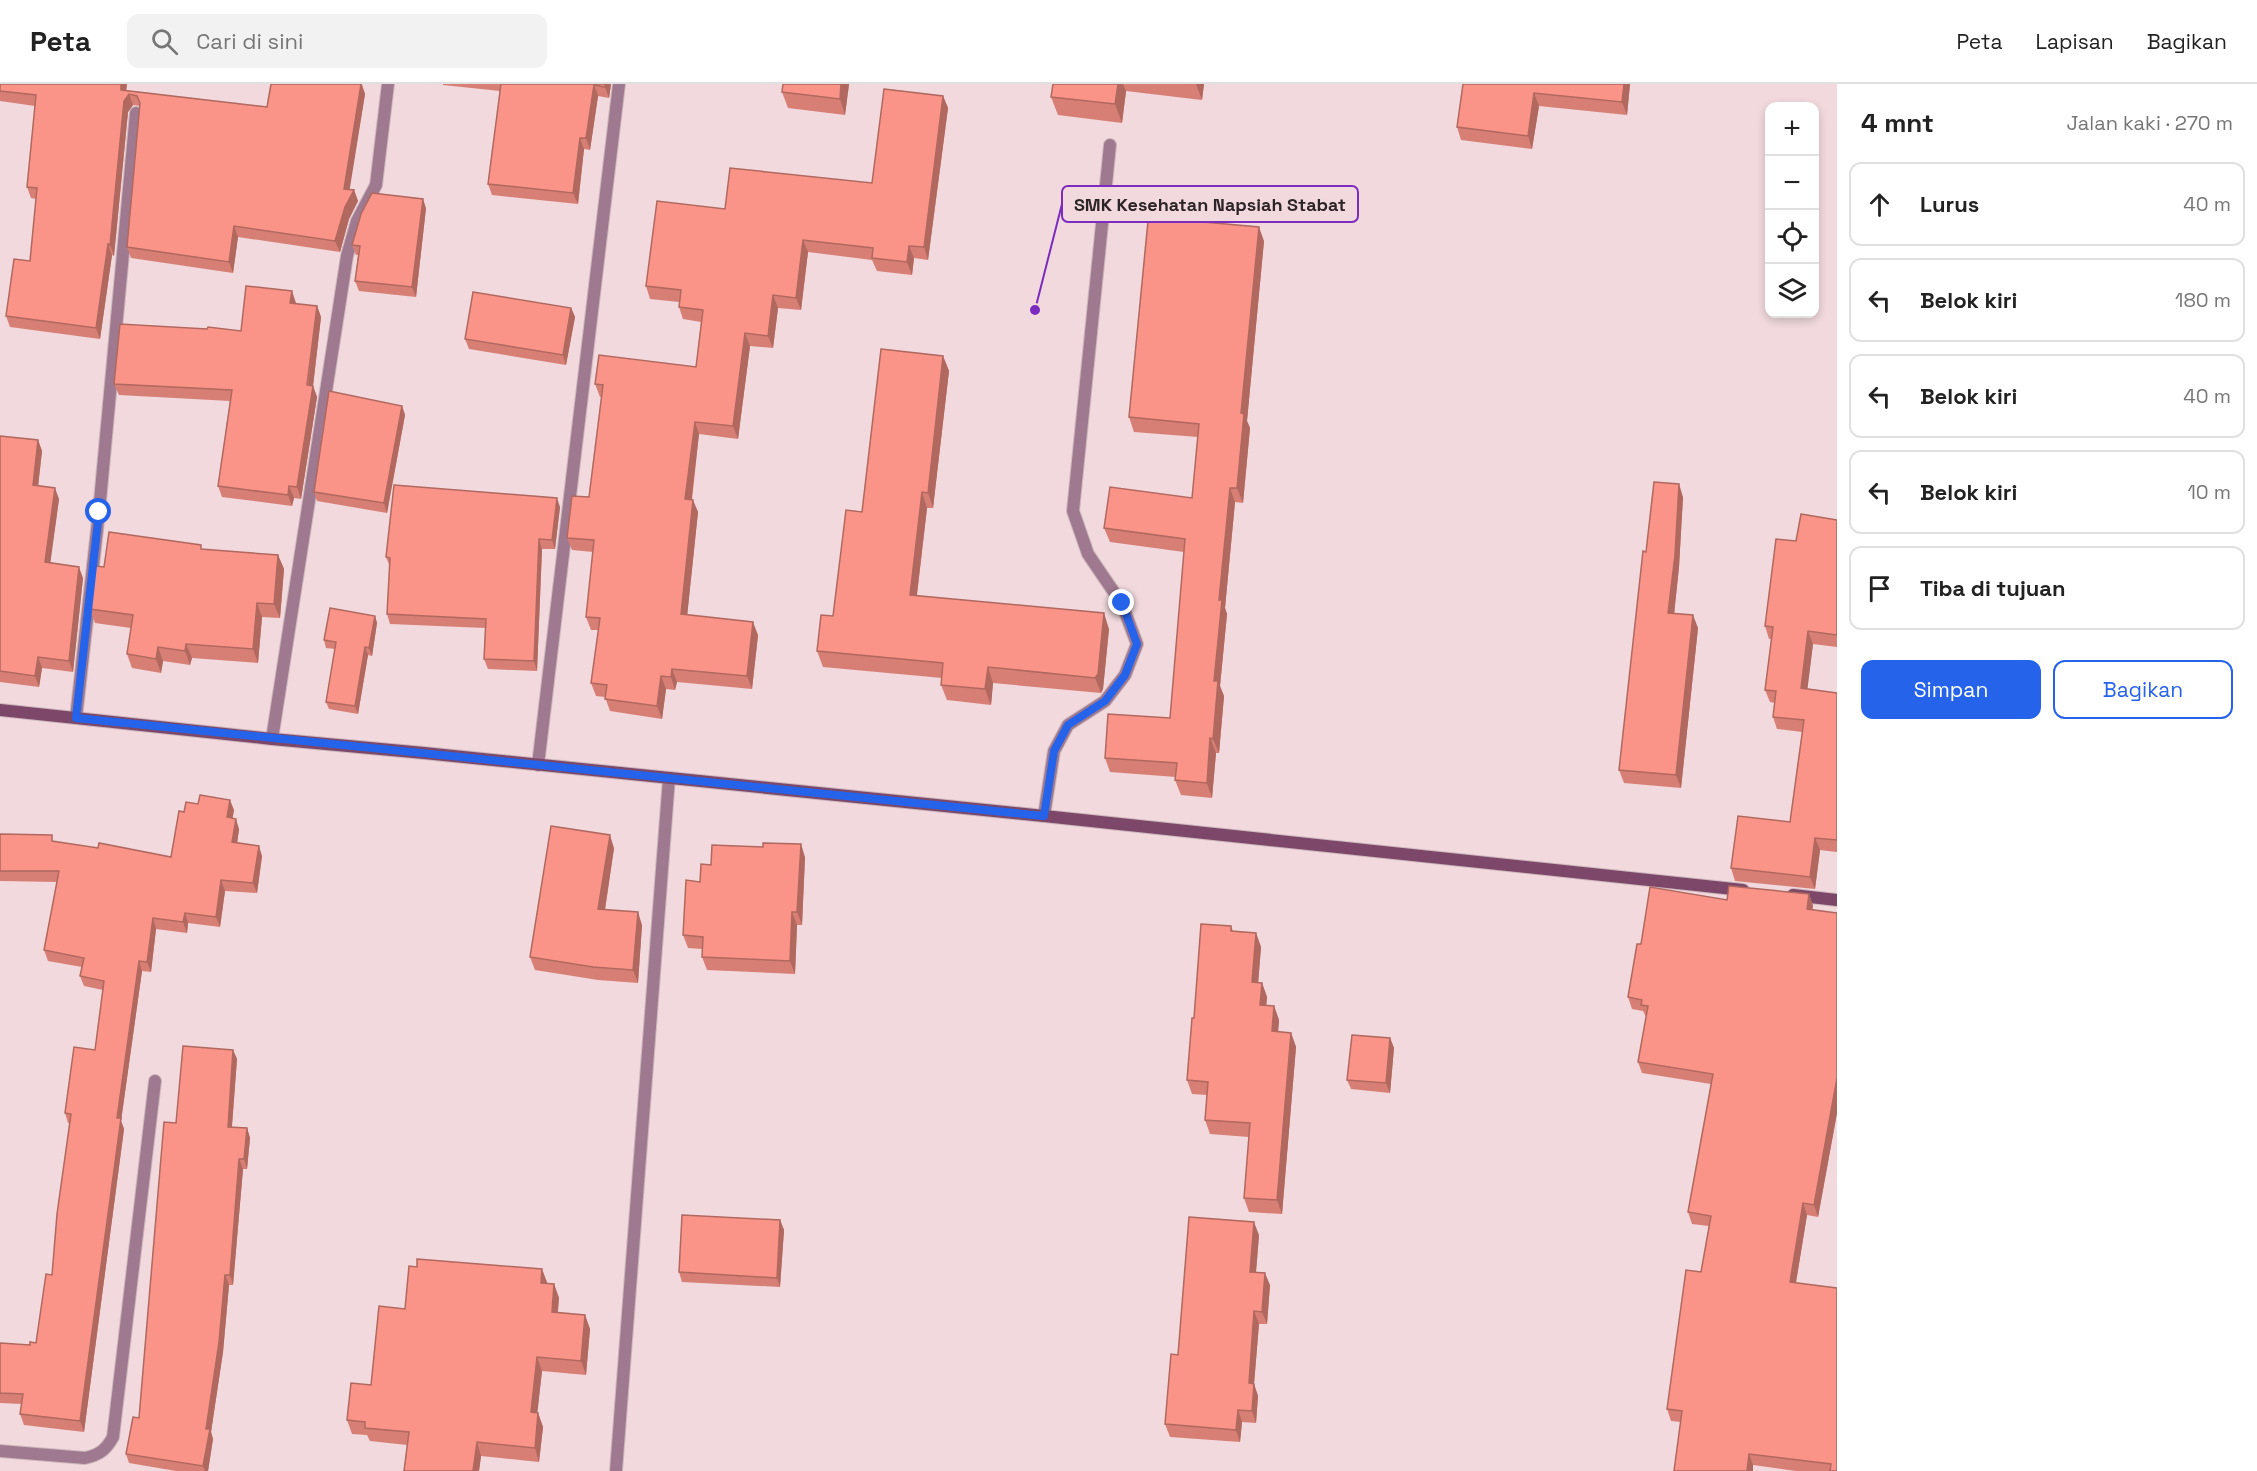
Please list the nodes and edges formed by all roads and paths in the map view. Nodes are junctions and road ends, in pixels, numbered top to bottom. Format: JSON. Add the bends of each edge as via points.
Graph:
{"nodes":[{"id":1,"x":388,"y":84,"type":"edge"},
{"id":2,"x":619,"y":84,"type":"edge"},
{"id":3,"x":136,"y":112,"type":"edge"},
{"id":4,"x":1110,"y":145,"type":"dead end"},
{"id":5,"x":0,"y":710,"type":"edge"},
{"id":6,"x":76,"y":718,"type":"junction"},
{"id":7,"x":272,"y":739,"type":"junction"},
{"id":8,"x":538,"y":765,"type":"junction"},
{"id":9,"x":669,"y":778,"type":"junction"},
{"id":10,"x":1044,"y":816,"type":"junction"},
{"id":11,"x":1754,"y":891,"type":"edge"},
{"id":12,"x":1778,"y":894,"type":"edge"},
{"id":13,"x":1837,"y":900,"type":"edge"},
{"id":14,"x":155,"y":1081,"type":"dead end"},
{"id":15,"x":0,"y":1451,"type":"edge"},
{"id":16,"x":616,"y":1471,"type":"edge"}],
"edges":[{"from":1,"to":7,"type":"street","via":[[376,185],[357,221],[347,255]]},
{"from":2,"to":8,"type":"street"},
{"from":3,"to":6,"type":"street"},
{"from":4,"to":10,"type":"street","via":[[1073,511],[1088,554],[1122,603],[1137,644],[1125,675],[1105,701],[1068,725],[1054,751]]},
{"from":5,"to":6,"type":"street"},
{"from":6,"to":7,"type":"street"},
{"from":7,"to":8,"type":"street"},
{"from":8,"to":9,"type":"street"},
{"from":9,"to":10,"type":"street"},
{"from":9,"to":16,"type":"street"},
{"from":10,"to":11,"type":"street"},
{"from":12,"to":13,"type":"street"},
{"from":14,"to":15,"type":"street","via":[[113,1437],[102,1452],[85,1458]]}]}
